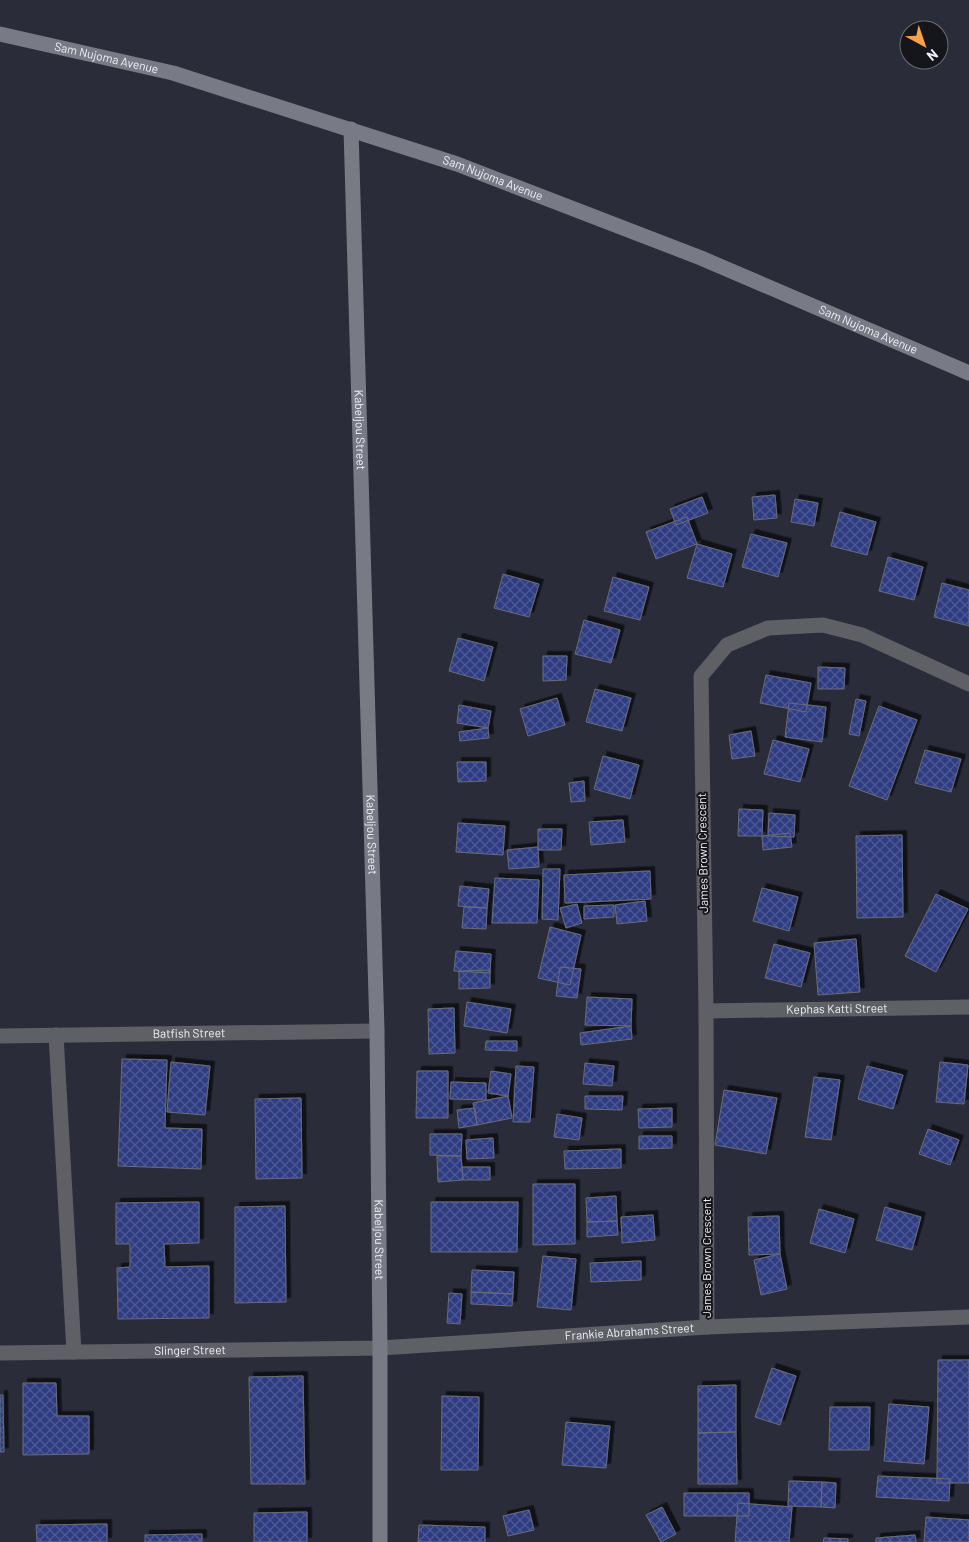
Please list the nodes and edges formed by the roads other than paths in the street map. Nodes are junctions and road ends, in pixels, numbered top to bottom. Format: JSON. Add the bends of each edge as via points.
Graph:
{"nodes":[{"id":1,"x":0,"y":34,"type":"edge"},
{"id":2,"x":351,"y":129,"type":"junction"},
{"id":3,"x":969,"y":373,"type":"edge"},
{"id":4,"x":969,"y":684,"type":"edge"},
{"id":5,"x":969,"y":1007,"type":"edge"},
{"id":6,"x":706,"y":1011,"type":"junction"},
{"id":7,"x":377,"y":1031,"type":"junction"},
{"id":8,"x":56,"y":1035,"type":"junction"},
{"id":9,"x":0,"y":1036,"type":"edge"},
{"id":10,"x":969,"y":1317,"type":"edge"},
{"id":11,"x":707,"y":1327,"type":"junction"},
{"id":12,"x":380,"y":1348,"type":"junction"},
{"id":13,"x":74,"y":1352,"type":"junction"},
{"id":14,"x":0,"y":1353,"type":"edge"},
{"id":15,"x":380,"y":1542,"type":"edge"}],
"edges":[{"from":1,"to":2,"type":"street","name":"Sam Nujoma Avenue","via":[[173,73]]},
{"from":2,"to":3,"type":"street","name":"Sam Nujoma Avenue","via":[[457,164],[701,258]]},
{"from":2,"to":7,"type":"street","name":"Kabeljou Street"},
{"from":4,"to":6,"type":"street","name":"James Brown Crescent","via":[[862,635],[824,625],[768,628],[727,645],[701,676]]},
{"from":5,"to":6,"type":"street","name":"Kephas Katti Street"},
{"from":6,"to":11,"type":"street","name":"James Brown Crescent"},
{"from":7,"to":8,"type":"street","name":"Batfish Street"},
{"from":7,"to":12,"type":"street","name":"Kabeljou Street"},
{"from":8,"to":9,"type":"street","name":"Batfish Street"},
{"from":8,"to":13,"type":"street"},
{"from":10,"to":11,"type":"street","name":"Frankie Abrahams Street"},
{"from":11,"to":12,"type":"street","name":"Frankie Abrahams Street"},
{"from":12,"to":13,"type":"street","name":"Slinger Street"},
{"from":12,"to":15,"type":"street","name":"Kabeljou Street"},
{"from":13,"to":14,"type":"street","name":"Slinger Street"}]}
